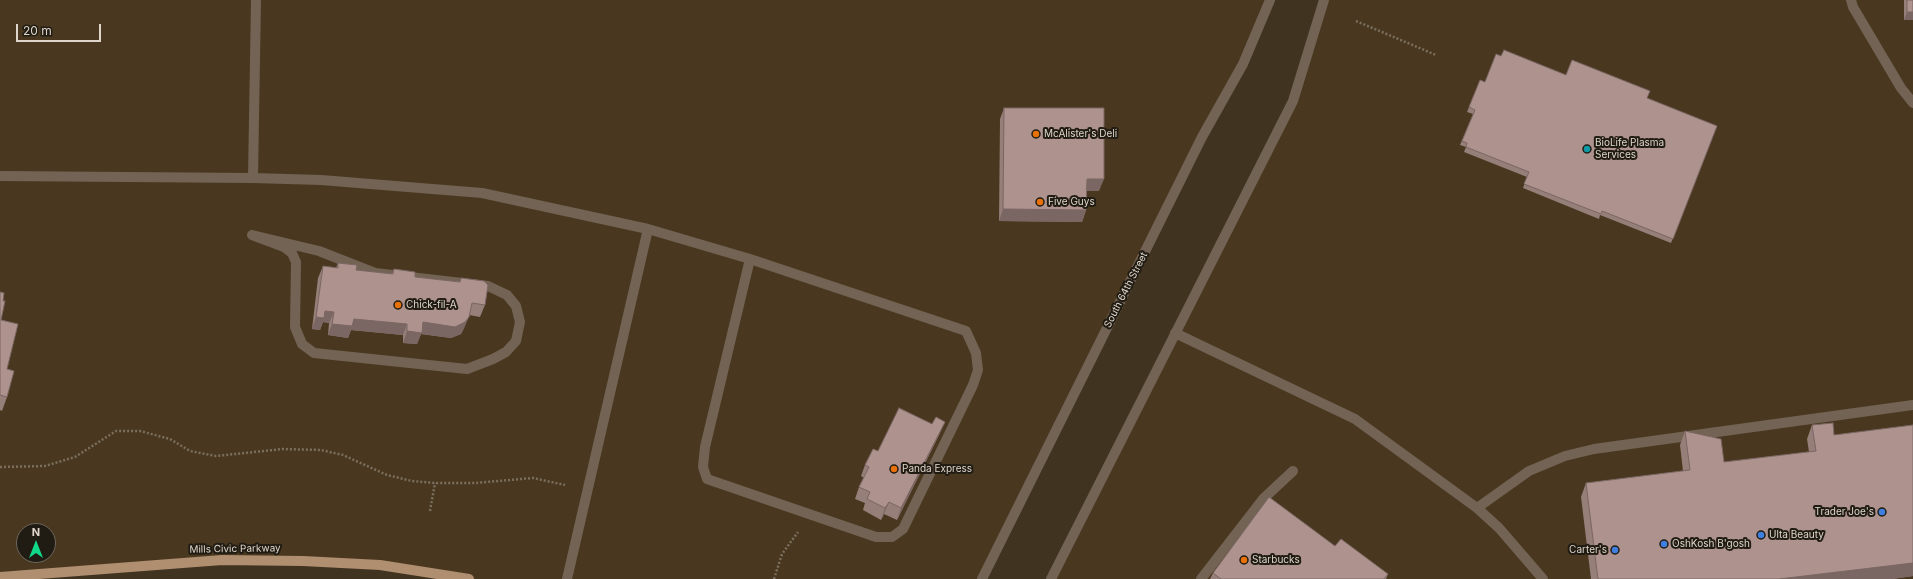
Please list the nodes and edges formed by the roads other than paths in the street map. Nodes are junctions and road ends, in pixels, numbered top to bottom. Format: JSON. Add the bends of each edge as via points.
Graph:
{"nodes":[{"id":1,"x":256,"y":0,"type":"edge"},
{"id":2,"x":1270,"y":0,"type":"edge"},
{"id":3,"x":1324,"y":0,"type":"edge"},
{"id":4,"x":1852,"y":0,"type":"edge"},
{"id":5,"x":1913,"y":103,"type":"edge"},
{"id":6,"x":0,"y":176,"type":"edge"},
{"id":7,"x":253,"y":178,"type":"junction"},
{"id":8,"x":648,"y":229,"type":"junction"},
{"id":9,"x":252,"y":235,"type":"joint"},
{"id":10,"x":750,"y":259,"type":"junction"},
{"id":11,"x":1175,"y":333,"type":"junction"},
{"id":12,"x":1913,"y":404,"type":"edge"},
{"id":13,"x":1293,"y":471,"type":"dead end"},
{"id":14,"x":1477,"y":508,"type":"junction"},
{"id":15,"x":0,"y":577,"type":"edge"},
{"id":16,"x":469,"y":579,"type":"edge"},
{"id":17,"x":567,"y":579,"type":"edge"},
{"id":18,"x":982,"y":579,"type":"edge"},
{"id":19,"x":1051,"y":579,"type":"edge"},
{"id":20,"x":1201,"y":579,"type":"edge"},
{"id":21,"x":1543,"y":579,"type":"edge"}],
"edges":[{"from":1,"to":7,"type":"street"},
{"from":2,"to":18,"type":"street","name":"South 64th Street","via":[[1243,64],[1202,137]]},
{"from":3,"to":11,"type":"street","via":[[1293,101]]},
{"from":4,"to":5,"type":"street","via":[[1853,7],[1901,88]]},
{"from":6,"to":7,"type":"street"},
{"from":7,"to":8,"type":"street","via":[[321,180],[482,193]]},
{"from":8,"to":10,"type":"street"},
{"from":8,"to":17,"type":"street"},
{"from":9,"to":9,"type":"street","via":[[284,247],[292,253],[296,262],[295,327],[302,344],[314,352],[467,369],[506,352],[516,341],[520,322],[516,306],[507,295],[488,286],[375,273],[319,251]]},
{"from":10,"to":10,"type":"street","via":[[966,331],[976,354],[978,370],[973,385],[904,529],[892,537],[876,537],[707,479],[703,467],[705,447]]},
{"from":11,"to":14,"type":"street","via":[[1355,419]]},
{"from":11,"to":19,"type":"street"},
{"from":12,"to":14,"type":"street","via":[[1594,449],[1564,456],[1529,471]]},
{"from":13,"to":20,"type":"street","via":[[1264,499]]},
{"from":14,"to":21,"type":"street","via":[[1499,528]]},
{"from":15,"to":16,"type":"main road","name":"Mills Civic Parkway","via":[[135,565],[230,560],[303,560],[380,565]]}]}
